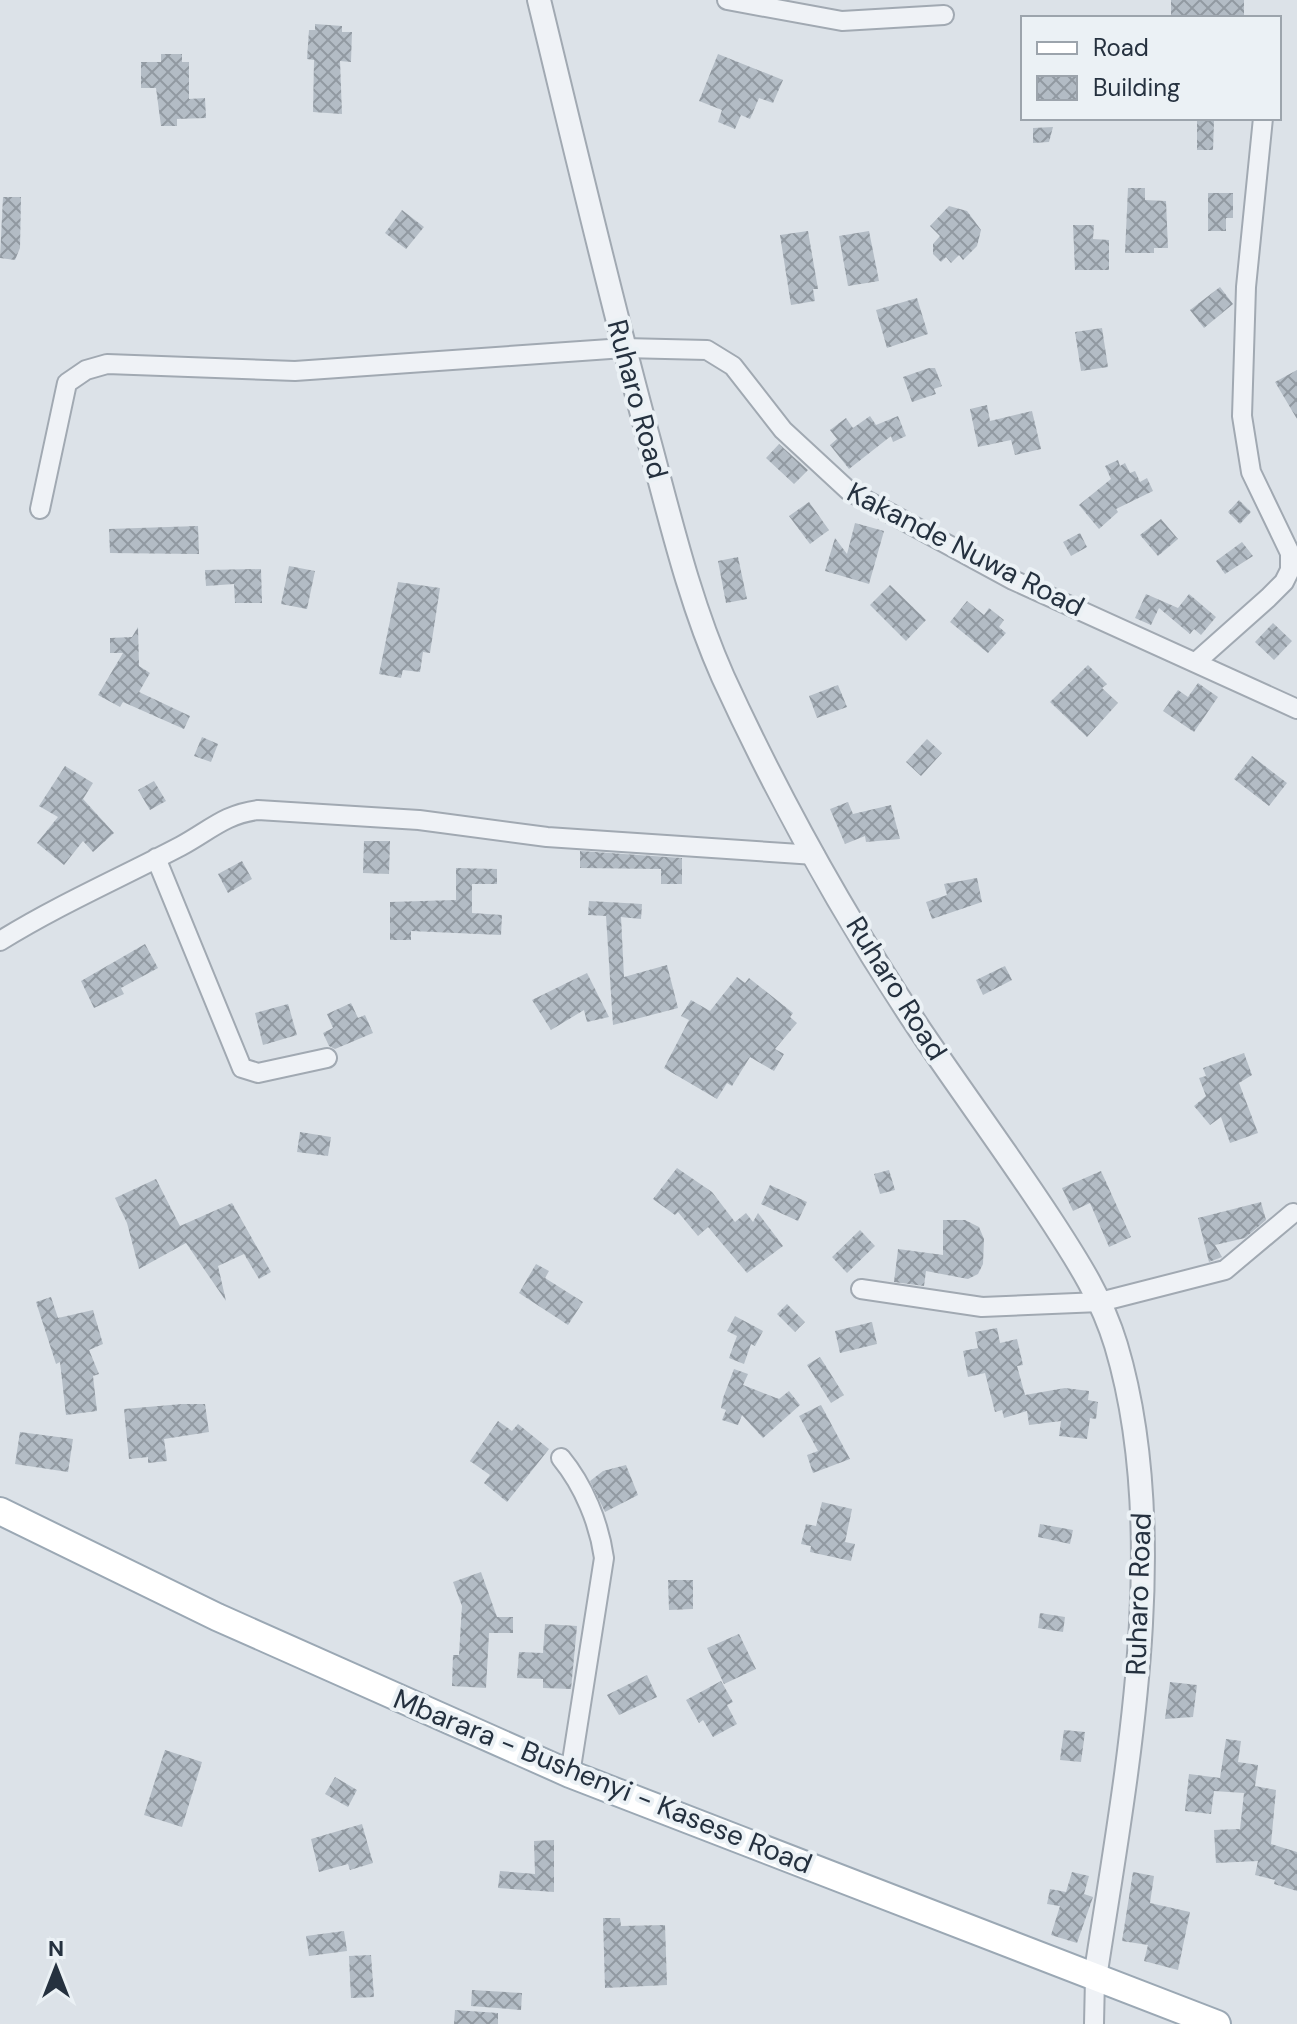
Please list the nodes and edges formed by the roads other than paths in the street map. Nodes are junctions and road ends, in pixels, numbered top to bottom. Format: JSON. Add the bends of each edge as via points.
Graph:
{"nodes":[{"id":1,"x":539,"y":0,"type":"edge"},
{"id":2,"x":727,"y":0,"type":"edge"},
{"id":3,"x":944,"y":15,"type":"dead end"},
{"id":4,"x":1263,"y":120,"type":"edge"},
{"id":5,"x":624,"y":348,"type":"junction"},
{"id":6,"x":40,"y":509,"type":"dead end"},
{"id":7,"x":1294,"y":574,"type":"edge"},
{"id":8,"x":1196,"y":662,"type":"junction"},
{"id":9,"x":1297,"y":709,"type":"edge"},
{"id":10,"x":815,"y":855,"type":"junction"},
{"id":11,"x":156,"y":858,"type":"junction"},
{"id":12,"x":0,"y":941,"type":"edge"},
{"id":13,"x":327,"y":1058,"type":"dead end"},
{"id":14,"x":1293,"y":1213,"type":"dead end"},
{"id":15,"x":861,"y":1289,"type":"dead end"},
{"id":16,"x":1100,"y":1302,"type":"junction"},
{"id":17,"x":561,"y":1458,"type":"dead end"},
{"id":18,"x":1,"y":1512,"type":"edge"},
{"id":19,"x":570,"y":1774,"type":"junction"},
{"id":20,"x":1095,"y":1978,"type":"junction"},
{"id":21,"x":1094,"y":2024,"type":"edge"},
{"id":22,"x":1217,"y":2024,"type":"edge"}],
"edges":[{"from":1,"to":5,"type":"street","name":"Ruharo Road"},
{"from":2,"to":3,"type":"street","via":[[842,21]]},
{"from":4,"to":7,"type":"street","via":[[1246,287],[1242,416],[1251,472],[1286,544]]},
{"from":5,"to":6,"type":"street","name":"Kakande Nuwa Road","via":[[295,371],[107,364],[67,383]]},
{"from":5,"to":8,"type":"street","name":"Kakande Nuwa Road","via":[[685,348],[722,356],[797,445],[849,491],[1013,580]]},
{"from":5,"to":10,"type":"street","name":"Ruharo Road","via":[[707,637]]},
{"from":7,"to":8,"type":"street"},
{"from":8,"to":9,"type":"street","name":"Kakande Nuwa Road"},
{"from":10,"to":11,"type":"street","via":[[258,810],[234,813]]},
{"from":10,"to":16,"type":"street","name":"Ruharo Road","via":[[918,1027],[1014,1161]]},
{"from":11,"to":12,"type":"street"},
{"from":11,"to":13,"type":"street","via":[[242,1068],[258,1073]]},
{"from":14,"to":16,"type":"street","via":[[1225,1270]]},
{"from":15,"to":16,"type":"street","via":[[982,1307]]},
{"from":16,"to":20,"type":"street","name":"Ruharo Road","via":[[1116,1345],[1133,1427],[1143,1540],[1129,1753]]},
{"from":17,"to":19,"type":"street","via":[[574,1473],[604,1558]]},
{"from":18,"to":19,"type":"main road","name":"Mbarara - Bushenyi - Kasese Road","via":[[217,1617]]},
{"from":19,"to":20,"type":"main road","name":"Mbarara - Bushenyi - Kasese Road"},
{"from":20,"to":21,"type":"street"},
{"from":20,"to":22,"type":"main road","name":"Mbarara - Bushenyi - Kasese Road"}]}
